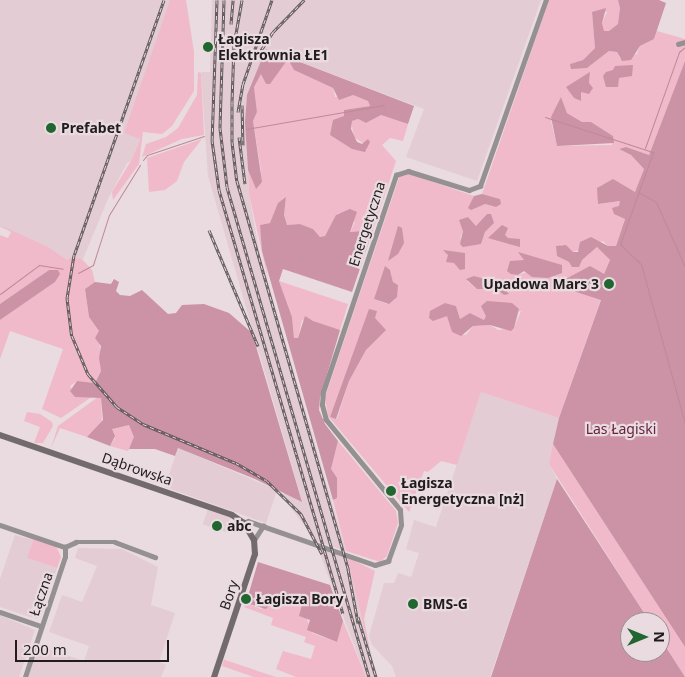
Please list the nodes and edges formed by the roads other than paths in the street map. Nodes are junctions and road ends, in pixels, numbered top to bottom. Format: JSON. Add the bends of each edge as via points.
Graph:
{"nodes":[{"id":1,"x":546,"y":0,"type":"edge"},
{"id":2,"x":685,"y":42,"type":"edge"},
{"id":3,"x":678,"y":44,"type":"dead end"},
{"id":4,"x":0,"y":435,"type":"edge"},
{"id":5,"x":398,"y":506,"type":"joint"},
{"id":6,"x":244,"y":523,"type":"junction"},
{"id":7,"x":0,"y":524,"type":"edge"},
{"id":8,"x":263,"y":526,"type":"junction"},
{"id":9,"x":254,"y":540,"type":"junction"},
{"id":10,"x":65,"y":547,"type":"junction"},
{"id":11,"x":155,"y":557,"type":"dead end"},
{"id":12,"x":0,"y":612,"type":"edge"},
{"id":13,"x":41,"y":626,"type":"junction"},
{"id":14,"x":25,"y":677,"type":"edge"},
{"id":15,"x":214,"y":677,"type":"edge"}],
"edges":[{"from":1,"to":5,"type":"street","name":"Energetyczna","via":[[480,186],[469,190],[408,171],[396,175],[323,392],[326,420]]},
{"from":2,"to":3,"type":"street"},
{"from":4,"to":6,"type":"street","name":"Dąbrowska","via":[[232,515]]},
{"from":5,"to":8,"type":"street","name":"Dąbrowska","via":[[401,525],[390,558],[382,566]]},
{"from":6,"to":8,"type":"street","name":"Dąbrowska","via":[[248,521]]},
{"from":6,"to":9,"type":"street"},
{"from":7,"to":10,"type":"street"},
{"from":8,"to":9,"type":"street"},
{"from":9,"to":15,"type":"street","name":"Bory","via":[[254,561]]},
{"from":10,"to":11,"type":"street","via":[[76,542],[115,542]]},
{"from":10,"to":13,"type":"street","name":"Łączna","via":[[65,558]]},
{"from":12,"to":13,"type":"street"},
{"from":13,"to":14,"type":"street","name":"Łączna"}]}
